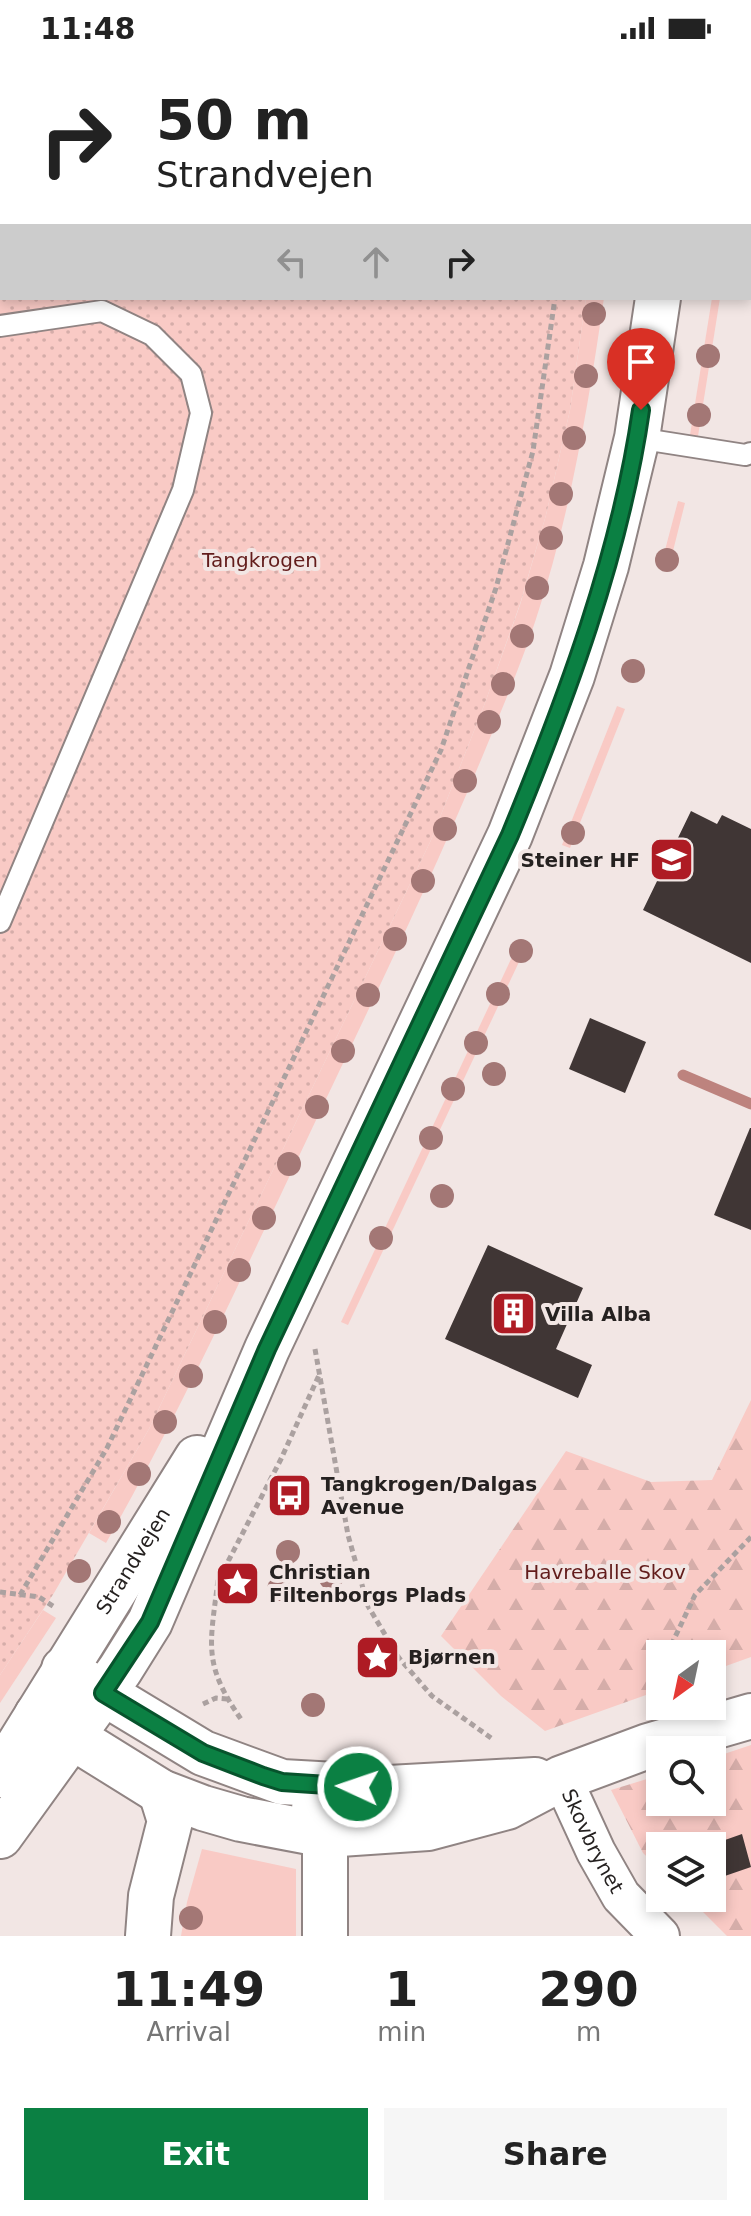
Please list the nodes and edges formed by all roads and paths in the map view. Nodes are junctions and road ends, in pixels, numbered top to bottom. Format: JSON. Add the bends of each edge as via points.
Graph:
{"nodes":[{"id":1,"x":555,"y":300,"type":"edge"},
{"id":2,"x":658,"y":300,"type":"edge"},
{"id":3,"x":0,"y":326,"type":"edge"},
{"id":4,"x":637,"y":438,"type":"junction"},
{"id":5,"x":751,"y":453,"type":"edge"},
{"id":6,"x":0,"y":922,"type":"edge"},
{"id":7,"x":267,"y":1349,"type":"junction"},
{"id":8,"x":751,"y":1537,"type":"edge"},
{"id":9,"x":218,"y":1580,"type":"junction"},
{"id":10,"x":0,"y":1592,"type":"edge"},
{"id":11,"x":211,"y":1593,"type":"dead end"},
{"id":12,"x":20,"y":1595,"type":"junction"},
{"id":13,"x":68,"y":1614,"type":"dead end"},
{"id":14,"x":674,"y":1640,"type":"edge"},
{"id":15,"x":64,"y":1669,"type":"junction"},
{"id":16,"x":103,"y":1693,"type":"junction"},
{"id":17,"x":751,"y":1716,"type":"edge"},
{"id":18,"x":54,"y":1726,"type":"junction"},
{"id":19,"x":248,"y":1728,"type":"dead end"},
{"id":20,"x":500,"y":1744,"type":"dead end"},
{"id":21,"x":0,"y":1775,"type":"edge"},
{"id":22,"x":562,"y":1778,"type":"junction"},
{"id":23,"x":282,"y":1782,"type":"junction"},
{"id":24,"x":161,"y":1792,"type":"junction"},
{"id":25,"x":325,"y":1835,"type":"junction"},
{"id":26,"x":0,"y":1836,"type":"edge"},
{"id":27,"x":148,"y":1936,"type":"edge"},
{"id":28,"x":325,"y":1936,"type":"edge"},
{"id":29,"x":660,"y":1936,"type":"edge"}],
"edges":[{"from":1,"to":12,"type":"path","via":[[533,451],[496,588],[441,750],[107,1448]]},
{"from":2,"to":4,"type":"street","name":"Strandvejen"},
{"from":3,"to":6,"type":"lane","via":[[102,311],[152,335],[191,374],[201,413],[183,490]]},
{"from":4,"to":5,"type":"lane"},
{"from":4,"to":7,"type":"street","name":"Strandvejen","via":[[606,566],[544,753]]},
{"from":7,"to":15,"type":"street","name":"Strandvejen"},
{"from":7,"to":16,"type":"street","name":"Strandvejen","via":[[150,1622]]},
{"from":8,"to":14,"type":"path","via":[[695,1595]]},
{"from":9,"to":11,"type":"path"},
{"from":9,"to":19,"type":"path","via":[[210,1650],[227,1699]]},
{"from":9,"to":20,"type":"path","via":[[320,1372],[348,1535],[368,1606],[399,1658],[432,1696]]},
{"from":10,"to":12,"type":"path"},
{"from":12,"to":13,"type":"path","via":[[39,1597]]},
{"from":15,"to":16,"type":"street"},
{"from":15,"to":18,"type":"street","name":"Strandvejen"},
{"from":16,"to":18,"type":"street","name":"Strandvejen"},
{"from":16,"to":23,"type":"street","via":[[203,1753]]},
{"from":17,"to":22,"type":"street"},
{"from":18,"to":21,"type":"street","name":"Strandvejen"},
{"from":18,"to":24,"type":"street"},
{"from":18,"to":26,"type":"street","name":"Strandvejen"},
{"from":22,"to":23,"type":"street","via":[[389,1788]]},
{"from":22,"to":25,"type":"street","via":[[507,1807],[428,1828]]},
{"from":22,"to":29,"type":"street","name":"Skovbrynet","via":[[621,1896]]},
{"from":23,"to":25,"type":"street","via":[[315,1810]]},
{"from":24,"to":25,"type":"street","via":[[228,1815]]},
{"from":24,"to":27,"type":"street","via":[[170,1821],[151,1896]]},
{"from":25,"to":28,"type":"street"}]}
